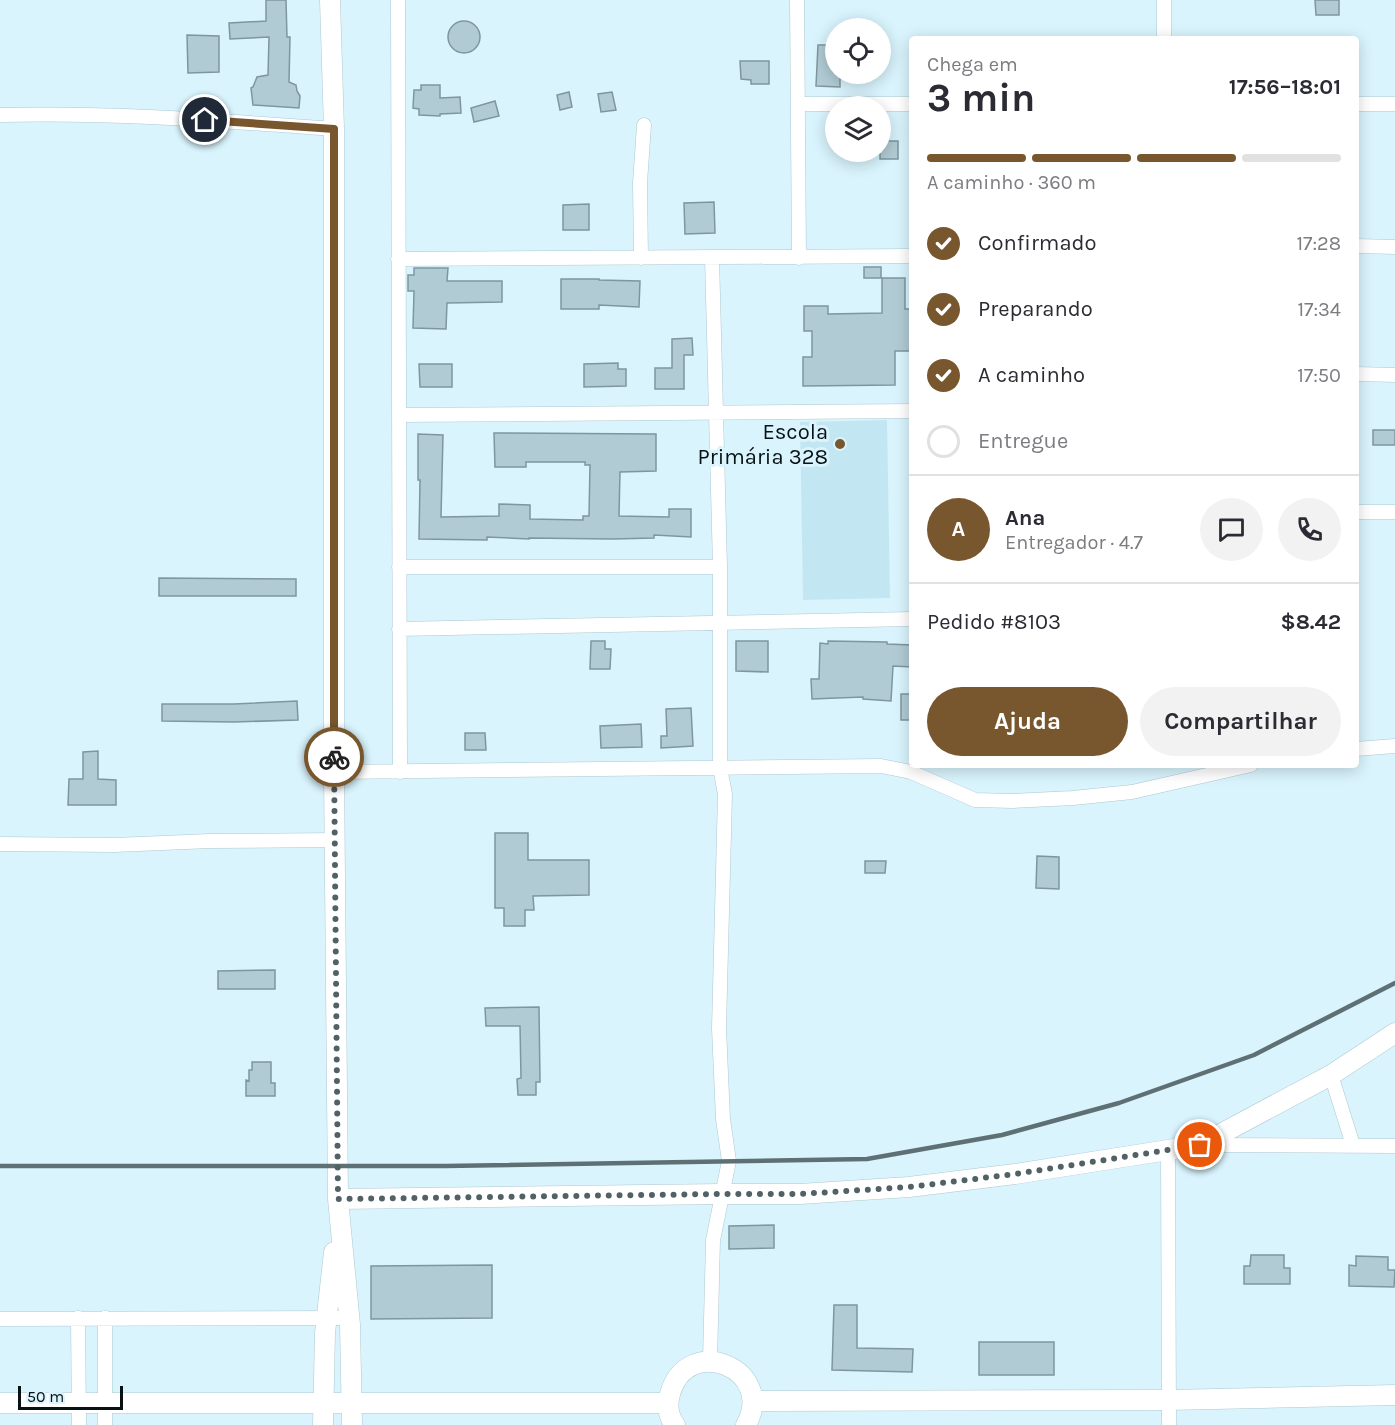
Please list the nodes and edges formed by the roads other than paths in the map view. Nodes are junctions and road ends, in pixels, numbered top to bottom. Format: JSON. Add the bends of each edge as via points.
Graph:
{"nodes":[{"id":1,"x":330,"y":0,"type":"edge"},
{"id":2,"x":398,"y":0,"type":"edge"},
{"id":3,"x":797,"y":0,"type":"edge"},
{"id":4,"x":1164,"y":0,"type":"edge"},
{"id":5,"x":1164,"y":36,"type":"edge"},
{"id":6,"x":798,"y":104,"type":"junction"},
{"id":7,"x":909,"y":104,"type":"edge"},
{"id":8,"x":1359,"y":104,"type":"edge"},
{"id":9,"x":1395,"y":104,"type":"edge"},
{"id":10,"x":0,"y":115,"type":"edge"},
{"id":11,"x":644,"y":125,"type":"dead end"},
{"id":12,"x":334,"y":129,"type":"junction"},
{"id":13,"x":1359,"y":246,"type":"edge"},
{"id":14,"x":1395,"y":247,"type":"edge"},
{"id":15,"x":712,"y":256,"type":"junction"},
{"id":16,"x":909,"y":256,"type":"edge"},
{"id":17,"x":641,"y":258,"type":"junction"},
{"id":18,"x":799,"y":258,"type":"junction"},
{"id":19,"x":399,"y":259,"type":"junction"},
{"id":20,"x":1359,"y":374,"type":"edge"},
{"id":21,"x":1395,"y":375,"type":"edge"},
{"id":22,"x":909,"y":411,"type":"edge"},
{"id":23,"x":715,"y":412,"type":"junction"},
{"id":24,"x":399,"y":415,"type":"junction"},
{"id":25,"x":1359,"y":512,"type":"edge"},
{"id":26,"x":1395,"y":512,"type":"edge"},
{"id":27,"x":399,"y":567,"type":"junction"},
{"id":28,"x":720,"y":567,"type":"junction"},
{"id":29,"x":909,"y":619,"type":"edge"},
{"id":30,"x":720,"y":623,"type":"junction"},
{"id":31,"x":399,"y":628,"type":"junction"},
{"id":32,"x":1395,"y":746,"type":"edge"},
{"id":33,"x":1359,"y":750,"type":"edge"},
{"id":34,"x":720,"y":768,"type":"junction"},
{"id":35,"x":1238,"y":768,"type":"edge"},
{"id":36,"x":334,"y":772,"type":"junction"},
{"id":37,"x":400,"y":772,"type":"junction"},
{"id":38,"x":335,"y":840,"type":"junction"},
{"id":39,"x":0,"y":844,"type":"edge"},
{"id":40,"x":1395,"y":1033,"type":"edge"},
{"id":41,"x":1331,"y":1075,"type":"junction"},
{"id":42,"x":1200,"y":1145,"type":"junction"},
{"id":43,"x":1353,"y":1145,"type":"junction"},
{"id":44,"x":1395,"y":1146,"type":"edge"},
{"id":45,"x":1168,"y":1150,"type":"junction"},
{"id":46,"x":722,"y":1194,"type":"junction"},
{"id":47,"x":339,"y":1206,"type":"junction"},
{"id":48,"x":78,"y":1318,"type":"junction"},
{"id":49,"x":105,"y":1318,"type":"junction"},
{"id":50,"x":326,"y":1318,"type":"junction"},
{"id":51,"x":349,"y":1318,"type":"junction"},
{"id":52,"x":0,"y":1319,"type":"edge"},
{"id":53,"x":710,"y":1361,"type":"junction"},
{"id":54,"x":1395,"y":1395,"type":"edge"},
{"id":55,"x":1169,"y":1400,"type":"junction"},
{"id":56,"x":753,"y":1401,"type":"junction"},
{"id":57,"x":80,"y":1402,"type":"junction"},
{"id":58,"x":105,"y":1402,"type":"junction"},
{"id":59,"x":323,"y":1402,"type":"junction"},
{"id":60,"x":352,"y":1402,"type":"junction"},
{"id":61,"x":0,"y":1403,"type":"edge"},
{"id":62,"x":668,"y":1403,"type":"junction"},
{"id":63,"x":79,"y":1425,"type":"edge"},
{"id":64,"x":105,"y":1425,"type":"edge"},
{"id":65,"x":323,"y":1425,"type":"edge"},
{"id":66,"x":352,"y":1425,"type":"edge"},
{"id":67,"x":675,"y":1425,"type":"edge"},
{"id":68,"x":746,"y":1425,"type":"edge"},
{"id":69,"x":1169,"y":1425,"type":"edge"}],
"edges":[{"from":1,"to":12,"type":"street"},
{"from":2,"to":19,"type":"street"},
{"from":3,"to":6,"type":"street"},
{"from":4,"to":5,"type":"street"},
{"from":6,"to":7,"type":"street"},
{"from":6,"to":18,"type":"street"},
{"from":8,"to":9,"type":"street"},
{"from":10,"to":12,"type":"street","via":[[141,117]]},
{"from":11,"to":17,"type":"street","via":[[639,183]]},
{"from":12,"to":36,"type":"street"},
{"from":13,"to":14,"type":"street"},
{"from":15,"to":17,"type":"street"},
{"from":15,"to":18,"type":"street"},
{"from":15,"to":23,"type":"street"},
{"from":16,"to":18,"type":"street"},
{"from":17,"to":19,"type":"street"},
{"from":19,"to":24,"type":"street"},
{"from":20,"to":21,"type":"street"},
{"from":22,"to":23,"type":"street"},
{"from":23,"to":24,"type":"street"},
{"from":23,"to":28,"type":"street"},
{"from":24,"to":27,"type":"street"},
{"from":25,"to":26,"type":"street"},
{"from":27,"to":28,"type":"street"},
{"from":27,"to":31,"type":"street"},
{"from":28,"to":30,"type":"street"},
{"from":29,"to":30,"type":"street"},
{"from":30,"to":31,"type":"street"},
{"from":30,"to":34,"type":"street"},
{"from":31,"to":37,"type":"street"},
{"from":32,"to":33,"type":"street"},
{"from":34,"to":35,"type":"street","via":[[881,766],[911,772],[975,800],[1013,801],[1132,792]]},
{"from":34,"to":37,"type":"street"},
{"from":34,"to":46,"type":"street","via":[[725,794],[719,1028],[729,1161]]},
{"from":36,"to":37,"type":"street"},
{"from":36,"to":38,"type":"street"},
{"from":38,"to":39,"type":"street"},
{"from":38,"to":47,"type":"street"},
{"from":40,"to":41,"type":"street"},
{"from":41,"to":42,"type":"street"},
{"from":41,"to":43,"type":"street"},
{"from":42,"to":43,"type":"street"},
{"from":42,"to":45,"type":"street"},
{"from":43,"to":44,"type":"street"},
{"from":45,"to":46,"type":"street","via":[[909,1187]]},
{"from":45,"to":55,"type":"street"},
{"from":46,"to":47,"type":"street"},
{"from":46,"to":53,"type":"street","via":[[713,1240]]},
{"from":47,"to":50,"type":"street"},
{"from":47,"to":51,"type":"street"},
{"from":48,"to":49,"type":"street"},
{"from":48,"to":52,"type":"street"},
{"from":48,"to":57,"type":"street"},
{"from":49,"to":50,"type":"street"},
{"from":49,"to":58,"type":"street"},
{"from":50,"to":51,"type":"street"},
{"from":50,"to":59,"type":"street"},
{"from":51,"to":60,"type":"street"},
{"from":53,"to":56,"type":"street","via":[[731,1366],[747,1381]]},
{"from":53,"to":62,"type":"street","via":[[689,1366],[673,1382]]},
{"from":54,"to":55,"type":"street"},
{"from":55,"to":56,"type":"street"},
{"from":55,"to":69,"type":"street"},
{"from":56,"to":68,"type":"street"},
{"from":57,"to":58,"type":"street"},
{"from":57,"to":61,"type":"street"},
{"from":57,"to":63,"type":"street"},
{"from":58,"to":59,"type":"street"},
{"from":58,"to":64,"type":"street"},
{"from":59,"to":60,"type":"street"},
{"from":59,"to":65,"type":"street"},
{"from":60,"to":62,"type":"street"},
{"from":60,"to":66,"type":"street"},
{"from":62,"to":67,"type":"street"}]}
